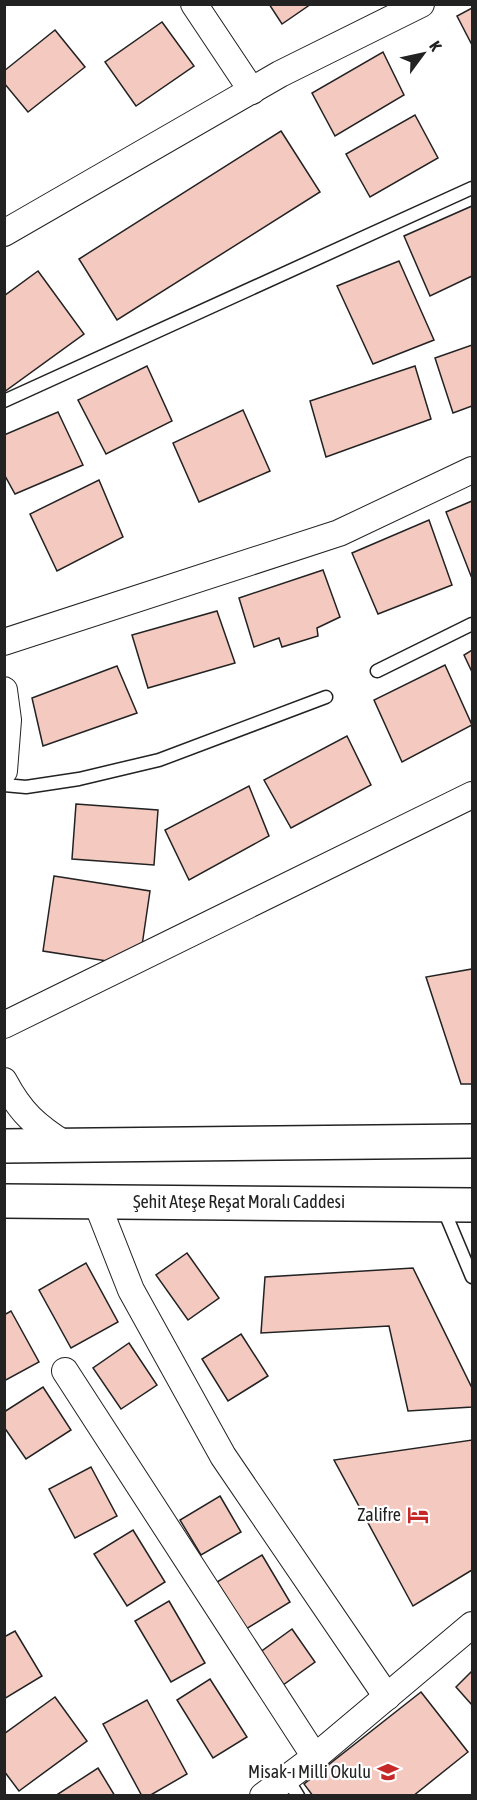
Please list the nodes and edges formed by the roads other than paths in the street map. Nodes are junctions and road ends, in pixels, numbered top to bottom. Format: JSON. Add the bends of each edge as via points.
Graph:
{"nodes":[{"id":1,"x":194,"y":4,"type":"edge"},
{"id":2,"x":421,"y":4,"type":"edge"},
{"id":3,"x":252,"y":91,"type":"junction"},
{"id":4,"x":472,"y":188,"type":"edge"},
{"id":5,"x":4,"y":214,"type":"edge"},
{"id":6,"x":40,"y":214,"type":"junction"},
{"id":7,"x":4,"y":233,"type":"edge"},
{"id":8,"x":4,"y":401,"type":"edge"},
{"id":9,"x":472,"y":470,"type":"edge"},
{"id":10,"x":472,"y":624,"type":"edge"},
{"id":11,"x":4,"y":642,"type":"edge"},
{"id":12,"x":378,"y":671,"type":"dead end"},
{"id":13,"x":4,"y":690,"type":"edge"},
{"id":14,"x":326,"y":697,"type":"dead end"},
{"id":15,"x":4,"y":771,"type":"edge"},
{"id":16,"x":4,"y":785,"type":"edge"},
{"id":17,"x":472,"y":795,"type":"edge"},
{"id":18,"x":4,"y":1025,"type":"edge"},
{"id":19,"x":4,"y":1082,"type":"edge"},
{"id":20,"x":472,"y":1141,"type":"edge"},
{"id":21,"x":66,"y":1145,"type":"junction"},
{"id":22,"x":4,"y":1146,"type":"edge"},
{"id":23,"x":4,"y":1200,"type":"edge"},
{"id":24,"x":96,"y":1201,"type":"junction"},
{"id":25,"x":457,"y":1205,"type":"edge"},
{"id":26,"x":472,"y":1277,"type":"edge"},
{"id":27,"x":65,"y":1371,"type":"dead end"},
{"id":28,"x":472,"y":1625,"type":"edge"},
{"id":29,"x":387,"y":1697,"type":"junction"},
{"id":30,"x":315,"y":1757,"type":"junction"},
{"id":31,"x":293,"y":1786,"type":"edge"},
{"id":32,"x":262,"y":1796,"type":"edge"}],
"edges":[{"from":1,"to":3,"type":"street"},
{"from":2,"to":3,"type":"street"},
{"from":3,"to":6,"type":"street"},
{"from":4,"to":8,"type":"lane"},
{"from":5,"to":6,"type":"street"},
{"from":6,"to":7,"type":"street"},
{"from":9,"to":11,"type":"street","via":[[339,533]]},
{"from":10,"to":12,"type":"lane"},
{"from":13,"to":15,"type":"street","via":[[8,720]]},
{"from":14,"to":16,"type":"lane","via":[[159,760],[79,779],[26,787]]},
{"from":17,"to":18,"type":"street"},
{"from":19,"to":21,"type":"street","via":[[17,1104],[40,1129]]},
{"from":20,"to":21,"type":"main road"},
{"from":21,"to":22,"type":"main road"},
{"from":23,"to":24,"type":"main road","name":"Şehit Ateşe Reşat Moralı Caddesi"},
{"from":24,"to":25,"type":"main road","name":"Şehit Ateşe Reşat Moralı Caddesi"},
{"from":24,"to":29,"type":"street","via":[[131,1290],[223,1456]]},
{"from":25,"to":26,"type":"lane"},
{"from":27,"to":30,"type":"street"},
{"from":28,"to":29,"type":"street"},
{"from":29,"to":30,"type":"street"},
{"from":30,"to":31,"type":"street"},
{"from":31,"to":32,"type":"street"}]}
